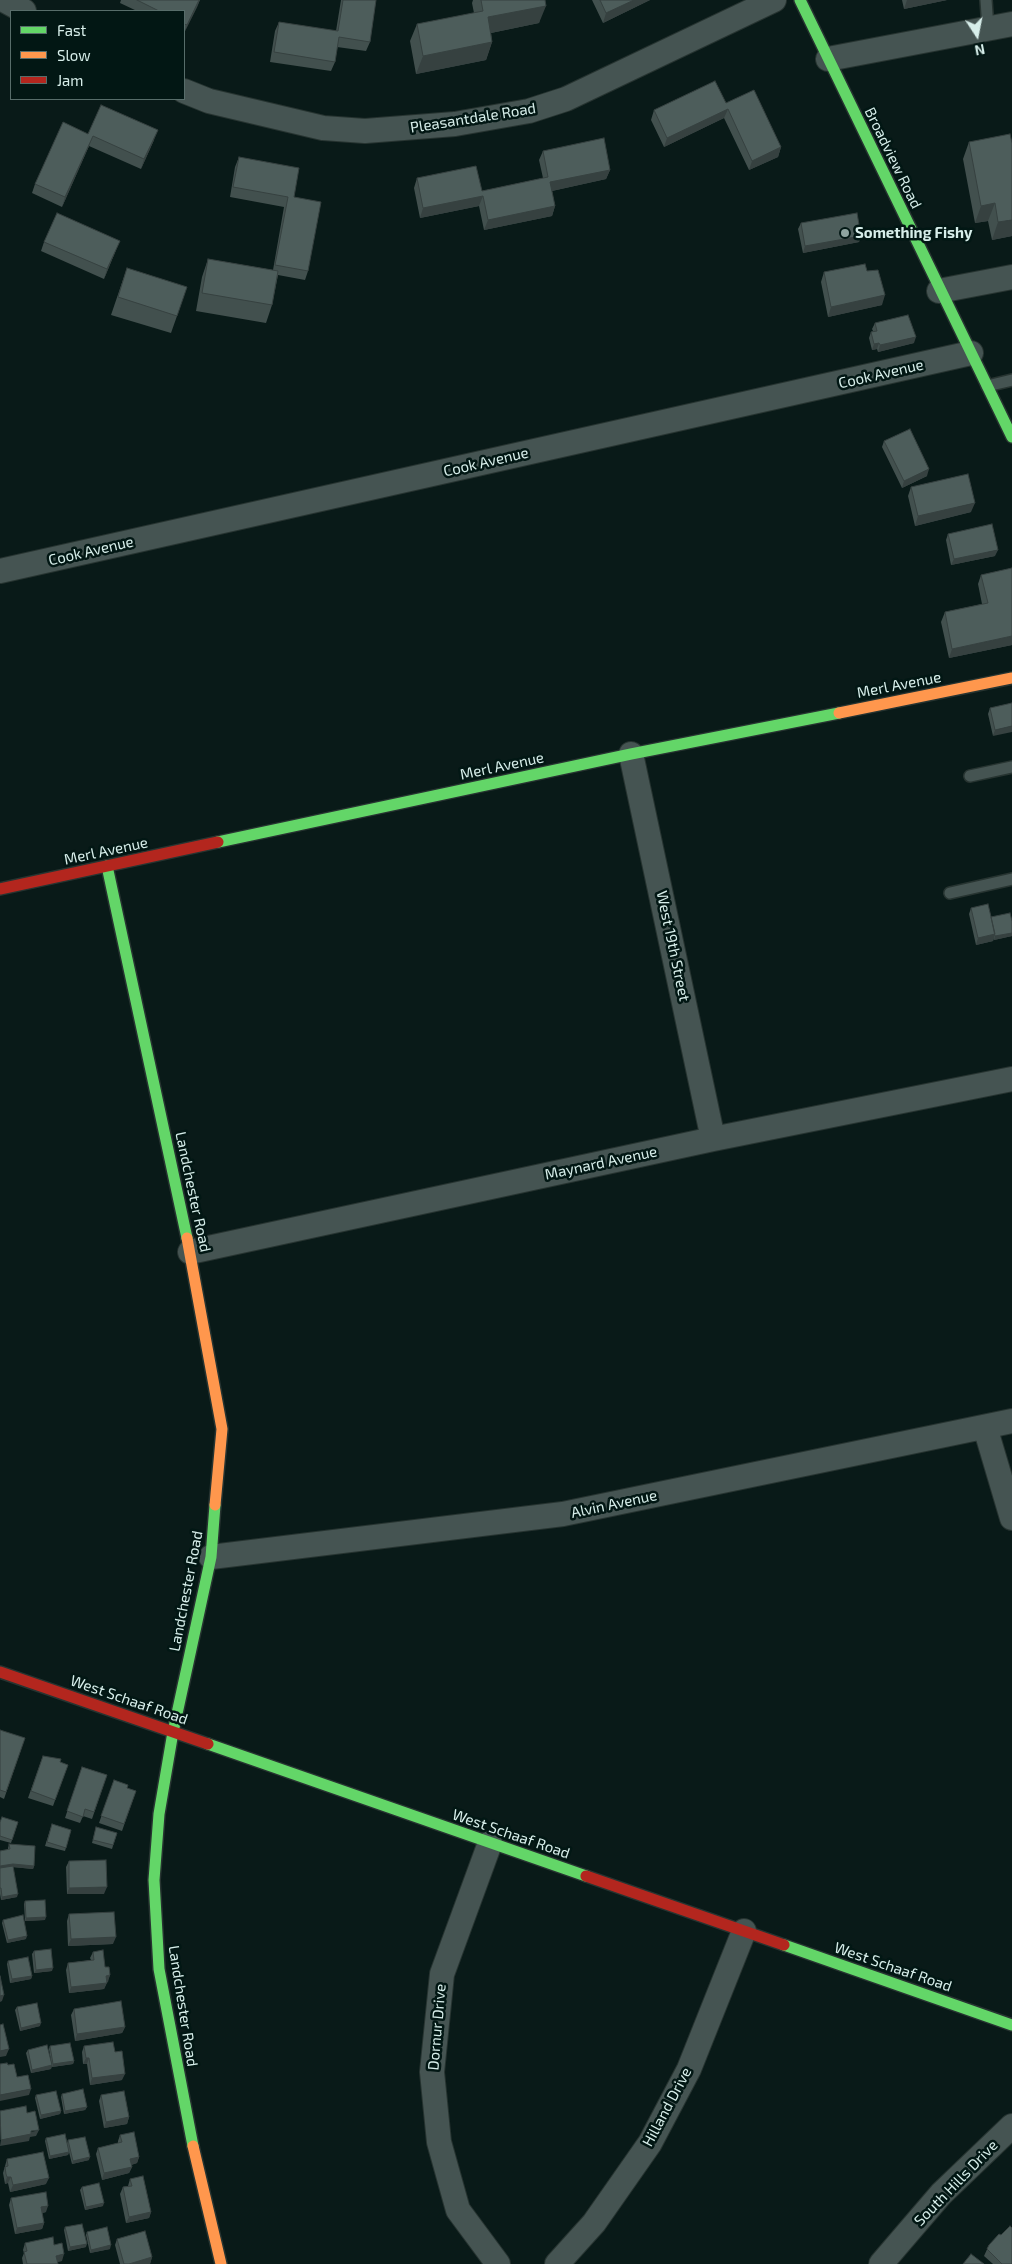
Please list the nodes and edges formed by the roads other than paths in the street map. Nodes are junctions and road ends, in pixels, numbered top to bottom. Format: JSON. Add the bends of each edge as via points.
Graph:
{"nodes":[{"id":1,"x":4,"y":0,"type":"edge"},
{"id":2,"x":774,"y":0,"type":"edge"},
{"id":3,"x":800,"y":0,"type":"edge"},
{"id":4,"x":986,"y":0,"type":"edge"},
{"id":5,"x":22,"y":10,"type":"edge"},
{"id":6,"x":1012,"y":24,"type":"edge"},
{"id":7,"x":988,"y":28,"type":"junction"},
{"id":8,"x":828,"y":59,"type":"junction"},
{"id":9,"x":185,"y":91,"type":"edge"},
{"id":10,"x":1012,"y":277,"type":"edge"},
{"id":11,"x":940,"y":291,"type":"junction"},
{"id":12,"x":972,"y":354,"type":"junction"},
{"id":13,"x":1012,"y":380,"type":"edge"},
{"id":14,"x":988,"y":386,"type":"junction"},
{"id":15,"x":1012,"y":437,"type":"edge"},
{"id":16,"x":0,"y":571,"type":"edge"},
{"id":17,"x":1012,"y":678,"type":"edge"},
{"id":18,"x":631,"y":754,"type":"junction"},
{"id":19,"x":1012,"y":767,"type":"edge"},
{"id":20,"x":970,"y":776,"type":"dead end"},
{"id":21,"x":107,"y":866,"type":"junction"},
{"id":22,"x":1012,"y":879,"type":"edge"},
{"id":23,"x":0,"y":889,"type":"edge"},
{"id":24,"x":950,"y":893,"type":"dead end"},
{"id":25,"x":1012,"y":1079,"type":"edge"},
{"id":26,"x":713,"y":1138,"type":"junction"},
{"id":27,"x":190,"y":1252,"type":"junction"},
{"id":28,"x":1012,"y":1421,"type":"edge"},
{"id":29,"x":985,"y":1428,"type":"junction"},
{"id":30,"x":1012,"y":1518,"type":"edge"},
{"id":31,"x":211,"y":1557,"type":"junction"},
{"id":32,"x":0,"y":1672,"type":"edge"},
{"id":33,"x":173,"y":1732,"type":"junction"},
{"id":34,"x":490,"y":1843,"type":"junction"},
{"id":35,"x":744,"y":1931,"type":"junction"},
{"id":36,"x":1012,"y":2025,"type":"edge"},
{"id":37,"x":1012,"y":2126,"type":"edge"},
{"id":38,"x":221,"y":2264,"type":"edge"},
{"id":39,"x":498,"y":2264,"type":"edge"},
{"id":40,"x":557,"y":2264,"type":"edge"},
{"id":41,"x":881,"y":2264,"type":"edge"}],
"edges":[{"from":1,"to":5,"type":"street"},
{"from":2,"to":9,"type":"street","name":"Pleasantdale Road","via":[[566,99],[529,111],[455,124],[365,131],[323,128],[238,108]]},
{"from":3,"to":8,"type":"street","name":"Broadview Road"},
{"from":4,"to":7,"type":"lane"},
{"from":6,"to":7,"type":"street"},
{"from":7,"to":8,"type":"street"},
{"from":8,"to":11,"type":"street","name":"Broadview Road"},
{"from":10,"to":11,"type":"street"},
{"from":11,"to":12,"type":"street","name":"Broadview Road"},
{"from":12,"to":14,"type":"street","name":"Broadview Road"},
{"from":12,"to":16,"type":"street","name":"Cook Avenue"},
{"from":13,"to":14,"type":"lane"},
{"from":14,"to":15,"type":"street","name":"Broadview Road"},
{"from":17,"to":18,"type":"street","name":"Merl Avenue"},
{"from":18,"to":21,"type":"street","name":"Merl Avenue"},
{"from":18,"to":26,"type":"street","name":"West 19th Street"},
{"from":19,"to":20,"type":"lane"},
{"from":21,"to":23,"type":"street","name":"Merl Avenue"},
{"from":21,"to":27,"type":"street","name":"Landchester Road"},
{"from":22,"to":24,"type":"lane"},
{"from":25,"to":26,"type":"street","name":"Maynard Avenue"},
{"from":26,"to":27,"type":"street","name":"Maynard Avenue"},
{"from":27,"to":31,"type":"street","name":"Landchester Road","via":[[222,1429]]},
{"from":28,"to":29,"type":"street","name":"Alvin Avenue"},
{"from":29,"to":30,"type":"street"},
{"from":29,"to":31,"type":"street","name":"Alvin Avenue","via":[[563,1514]]},
{"from":31,"to":33,"type":"street","name":"Landchester Road"},
{"from":32,"to":33,"type":"street","name":"West Schaaf Road"},
{"from":33,"to":34,"type":"street","name":"West Schaaf Road"},
{"from":33,"to":38,"type":"street","name":"Landchester Road","via":[[159,1814],[154,1880],[159,1969],[188,2123]]},
{"from":34,"to":35,"type":"street","name":"West Schaaf Road"},
{"from":34,"to":39,"type":"street","name":"Dornur Drive","via":[[442,1974],[432,2072],[439,2142],[458,2210]]},
{"from":35,"to":36,"type":"street","name":"West Schaaf Road"},
{"from":35,"to":40,"type":"street","name":"Hilland Drive","via":[[689,2069],[650,2143],[594,2223]]},
{"from":37,"to":41,"type":"street","name":"South Hills Drive","via":[[941,2194]]}]}
